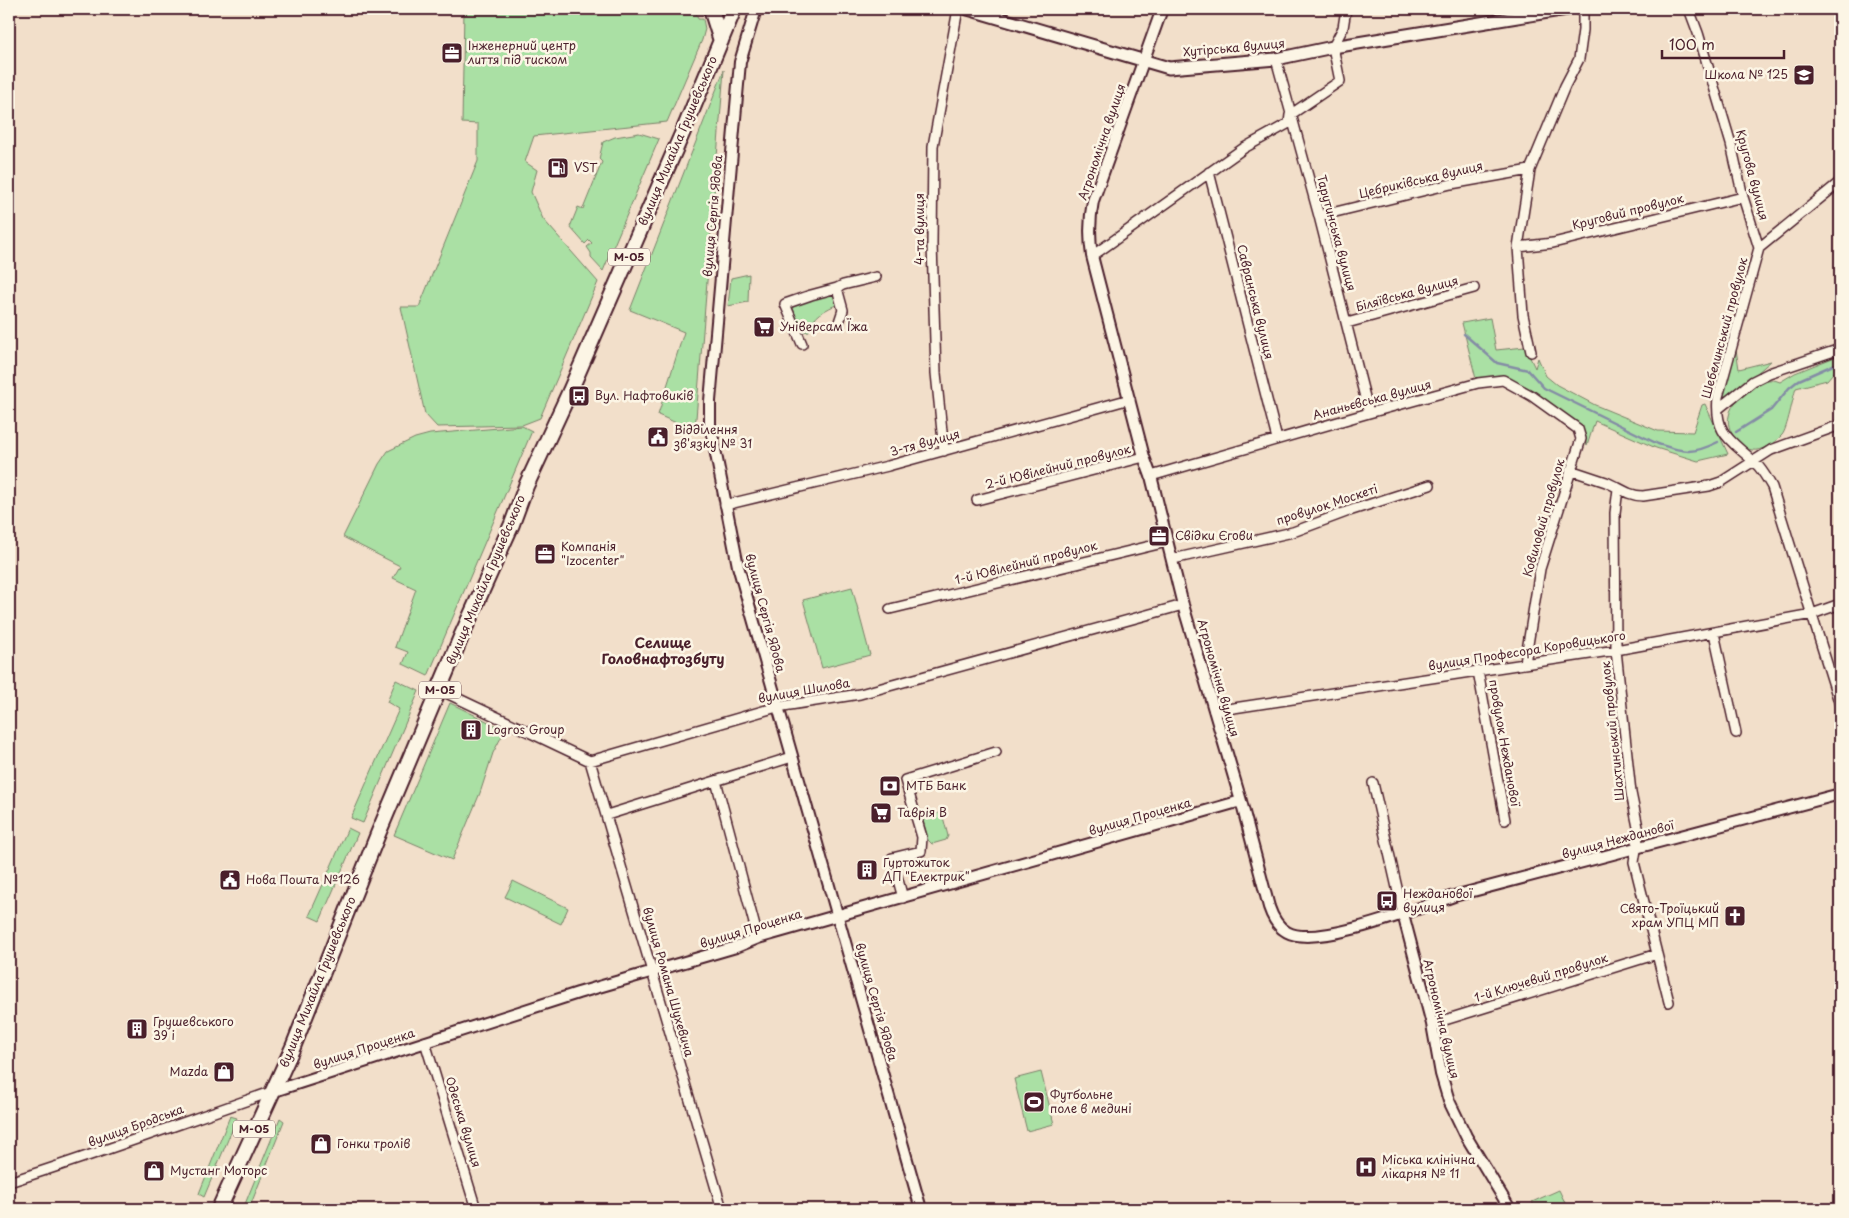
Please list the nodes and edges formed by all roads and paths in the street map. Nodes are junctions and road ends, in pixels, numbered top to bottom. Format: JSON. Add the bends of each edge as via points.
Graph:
{"nodes":[{"id":1,"x":710,"y":9,"type":"edge"},
{"id":2,"x":734,"y":9,"type":"edge"},
{"id":3,"x":756,"y":9,"type":"edge"},
{"id":4,"x":958,"y":9,"type":"edge"},
{"id":5,"x":1162,"y":9,"type":"edge"},
{"id":6,"x":1346,"y":9,"type":"edge"},
{"id":7,"x":1567,"y":9,"type":"edge"},
{"id":8,"x":1583,"y":9,"type":"edge"},
{"id":9,"x":1689,"y":9,"type":"edge"},
{"id":10,"x":976,"y":10,"type":"edge"},
{"id":11,"x":721,"y":41,"type":"junction"},
{"id":12,"x":1333,"y":47,"type":"junction"},
{"id":13,"x":1276,"y":60,"type":"junction"},
{"id":14,"x":1144,"y":61,"type":"junction"},
{"id":15,"x":1290,"y":115,"type":"junction"},
{"id":16,"x":1530,"y":170,"type":"junction"},
{"id":17,"x":1209,"y":172,"type":"junction"},
{"id":18,"x":1840,"y":182,"type":"edge"},
{"id":19,"x":1743,"y":198,"type":"junction"},
{"id":20,"x":1319,"y":216,"type":"junction"},
{"id":21,"x":1518,"y":246,"type":"junction"},
{"id":22,"x":1760,"y":248,"type":"junction"},
{"id":23,"x":1092,"y":256,"type":"junction"},
{"id":24,"x":876,"y":277,"type":"dead end"},
{"id":25,"x":837,"y":288,"type":"junction"},
{"id":26,"x":1474,"y":288,"type":"dead end"},
{"id":27,"x":838,"y":322,"type":"dead end"},
{"id":28,"x":1347,"y":323,"type":"junction"},
{"id":29,"x":802,"y":344,"type":"dead end"},
{"id":30,"x":1840,"y":349,"type":"edge"},
{"id":31,"x":1530,"y":352,"type":"dead end"},
{"id":32,"x":1130,"y":399,"type":"junction"},
{"id":33,"x":1718,"y":410,"type":"junction"},
{"id":34,"x":1369,"y":413,"type":"junction"},
{"id":35,"x":1840,"y":425,"type":"edge"},
{"id":36,"x":1277,"y":439,"type":"junction"},
{"id":37,"x":1581,"y":439,"type":"joint"},
{"id":38,"x":944,"y":451,"type":"junction"},
{"id":39,"x":1144,"y":457,"type":"junction"},
{"id":40,"x":1753,"y":461,"type":"junction"},
{"id":41,"x":1570,"y":470,"type":"junction"},
{"id":42,"x":1151,"y":476,"type":"junction"},
{"id":43,"x":1430,"y":485,"type":"dead end"},
{"id":44,"x":1618,"y":489,"type":"junction"},
{"id":45,"x":977,"y":500,"type":"dead end"},
{"id":46,"x":725,"y":505,"type":"junction"},
{"id":47,"x":1167,"y":542,"type":"junction"},
{"id":48,"x":1173,"y":559,"type":"junction"},
{"id":49,"x":1183,"y":604,"type":"junction"},
{"id":50,"x":1840,"y":604,"type":"edge"},
{"id":51,"x":890,"y":609,"type":"dead end"},
{"id":52,"x":1812,"y":614,"type":"junction"},
{"id":53,"x":1714,"y":633,"type":"junction"},
{"id":54,"x":1616,"y":650,"type":"junction"},
{"id":55,"x":1525,"y":663,"type":"junction"},
{"id":56,"x":1478,"y":671,"type":"junction"},
{"id":57,"x":440,"y":690,"type":"junction"},
{"id":58,"x":1840,"y":705,"type":"edge"},
{"id":59,"x":777,"y":707,"type":"junction"},
{"id":60,"x":1214,"y":711,"type":"junction"},
{"id":61,"x":1736,"y":733,"type":"dead end"},
{"id":62,"x":996,"y":752,"type":"dead end"},
{"id":63,"x":792,"y":758,"type":"junction"},
{"id":64,"x":590,"y":761,"type":"junction"},
{"id":65,"x":716,"y":781,"type":"junction"},
{"id":66,"x":1373,"y":783,"type":"dead end"},
{"id":67,"x":1840,"y":794,"type":"edge"},
{"id":68,"x":1241,"y":801,"type":"junction"},
{"id":69,"x":607,"y":815,"type":"junction"},
{"id":70,"x":1505,"y":820,"type":"dead end"},
{"id":71,"x":1637,"y":849,"type":"junction"},
{"id":72,"x":903,"y":898,"type":"junction"},
{"id":73,"x":1403,"y":914,"type":"junction"},
{"id":74,"x":839,"y":916,"type":"junction"},
{"id":75,"x":758,"y":938,"type":"junction"},
{"id":76,"x":1657,"y":954,"type":"junction"},
{"id":77,"x":652,"y":971,"type":"junction"},
{"id":78,"x":1669,"y":1002,"type":"dead end"},
{"id":79,"x":1432,"y":1024,"type":"junction"},
{"id":80,"x":425,"y":1042,"type":"junction"},
{"id":81,"x":271,"y":1092,"type":"junction"},
{"id":82,"x":9,"y":1182,"type":"edge"},
{"id":83,"x":219,"y":1209,"type":"edge"},
{"id":84,"x":476,"y":1209,"type":"edge"},
{"id":85,"x":722,"y":1209,"type":"edge"},
{"id":86,"x":922,"y":1209,"type":"edge"},
{"id":87,"x":1510,"y":1209,"type":"edge"}],
"edges":[{"from":1,"to":11,"type":"main road"},
{"from":2,"to":11,"type":"main road","name":"вулиця Михайла Грушевського","number":"М-05"},
{"from":3,"to":46,"type":"street","name":"вулиця Сергія Ядова","via":[[740,62],[710,401],[710,424]]},
{"from":4,"to":38,"type":"street","name":"4-та вулиця","via":[[933,146],[932,244]]},
{"from":5,"to":14,"type":"street","name":"Агрономічна вулиця"},
{"from":6,"to":12,"type":"street","via":[[1343,28]]},
{"from":7,"to":12,"type":"main road","name":"Хутірська вулиця"},
{"from":8,"to":16,"type":"street","via":[[1578,59]]},
{"from":9,"to":19,"type":"street","name":"Кругова вулиця","via":[[1731,144]]},
{"from":10,"to":14,"type":"main road","name":"Хутірська вулиця"},
{"from":11,"to":57,"type":"main road","name":"вулиця Михайла Грушевського","number":"М-05"},
{"from":12,"to":13,"type":"main road","name":"Хутірська вулиця"},
{"from":12,"to":15,"type":"street","via":[[1340,81]]},
{"from":13,"to":14,"type":"main road","name":"Хутірська вулиця","via":[[1169,68]]},
{"from":13,"to":15,"type":"street","name":"Тарутинська вулиця"},
{"from":14,"to":23,"type":"street","name":"Агрономічна вулиця","via":[[1093,201],[1089,228]]},
{"from":15,"to":17,"type":"street","via":[[1288,123]]},
{"from":15,"to":20,"type":"street","name":"Тарутинська вулиця"},
{"from":16,"to":20,"type":"street","name":"Цебриківська вулиця","via":[[1451,184]]},
{"from":16,"to":21,"type":"street"},
{"from":17,"to":23,"type":"street"},
{"from":17,"to":36,"type":"street","name":"Савранська вулиця"},
{"from":18,"to":22,"type":"street","name":"Кругова вулиця"},
{"from":19,"to":21,"type":"street","name":"Круговий провулок","via":[[1553,243]]},
{"from":19,"to":22,"type":"street","name":"Кругова вулиця"},
{"from":20,"to":28,"type":"street","name":"Тарутинська вулиця"},
{"from":21,"to":31,"type":"street","via":[[1523,315]]},
{"from":22,"to":33,"type":"street","name":"Шебелинський провулок","via":[[1718,397]]},
{"from":23,"to":32,"type":"street","name":"Агрономічна вулиця"},
{"from":24,"to":25,"type":"street"},
{"from":25,"to":27,"type":"street","via":[[843,310]]},
{"from":25,"to":29,"type":"street","via":[[785,304]]},
{"from":26,"to":28,"type":"street","name":"Біляївська вулиця"},
{"from":28,"to":34,"type":"street","name":"Тарутинська вулиця"},
{"from":30,"to":33,"type":"street","via":[[1768,373],[1748,384]]},
{"from":32,"to":38,"type":"street","name":"3-тя вулиця"},
{"from":32,"to":39,"type":"street","name":"Агрономічна вулиця"},
{"from":33,"to":40,"type":"street","name":"Шебелинський провулок","via":[[1725,435]]},
{"from":34,"to":36,"type":"street","name":"Ананьєвська вулиця"},
{"from":34,"to":37,"type":"street","name":"Ананьєвська вулиця","via":[[1478,383],[1503,380],[1578,429]]},
{"from":35,"to":40,"type":"street","via":[[1781,446]]},
{"from":36,"to":42,"type":"street","name":"Ананьєвська вулиця"},
{"from":37,"to":41,"type":"street","name":"Ковиловий провулок"},
{"from":38,"to":46,"type":"street","name":"3-тя вулиця"},
{"from":39,"to":42,"type":"street","name":"Агрономічна вулиця"},
{"from":39,"to":45,"type":"street","name":"2-й Ювілейний провулок"},
{"from":40,"to":44,"type":"street","via":[[1729,478],[1709,486],[1643,496]]},
{"from":40,"to":52,"type":"street","name":"Шебелинський провулок","via":[[1772,487]]},
{"from":41,"to":44,"type":"street"},
{"from":41,"to":55,"type":"street","name":"Ковиловий провулок","via":[[1540,569]]},
{"from":42,"to":47,"type":"street","name":"Агрономічна вулиця"},
{"from":43,"to":48,"type":"street","name":"провулок Москеті","via":[[1293,532]]},
{"from":44,"to":54,"type":"street","name":"Шахтинський провулок","via":[[1615,513]]},
{"from":46,"to":59,"type":"street","name":"вулиця Сергія Ядова","via":[[738,566]]},
{"from":47,"to":48,"type":"street","name":"Агрономічна вулиця"},
{"from":47,"to":51,"type":"street","name":"1-й Ювілейний провулок"},
{"from":48,"to":49,"type":"street","name":"Агрономічна вулиця"},
{"from":49,"to":59,"type":"street","name":"вулиця Шилова","via":[[860,694]]},
{"from":49,"to":60,"type":"street","name":"Агрономічна вулиця"},
{"from":50,"to":52,"type":"street","name":"вулиця Професора Коровицького"},
{"from":52,"to":53,"type":"street","name":"вулиця Професора Коровицького"},
{"from":52,"to":58,"type":"street","name":"Шебелинський провулок"},
{"from":53,"to":54,"type":"street","name":"вулиця Професора Коровицького"},
{"from":53,"to":61,"type":"street"},
{"from":54,"to":55,"type":"street","name":"вулиця Професора Коровицького"},
{"from":54,"to":71,"type":"street","name":"Шахтинський провулок","via":[[1631,793],[1639,832]]},
{"from":55,"to":56,"type":"street","name":"вулиця Професора Коровицького"},
{"from":56,"to":60,"type":"street","name":"вулиця Професора Коровицького"},
{"from":56,"to":70,"type":"street","name":"провулок Нежданової"},
{"from":57,"to":64,"type":"street"},
{"from":57,"to":81,"type":"main road","name":"вулиця Михайла Грушевського","number":"М-05","via":[[296,1039]]},
{"from":59,"to":63,"type":"street","name":"вулиця Сергія Ядова"},
{"from":59,"to":64,"type":"street","name":"вулиця Шилова"},
{"from":60,"to":68,"type":"street","name":"Агрономічна вулиця"},
{"from":62,"to":72,"type":"street","via":[[905,780],[922,837],[921,850],[892,858]]},
{"from":63,"to":65,"type":"street"},
{"from":63,"to":74,"type":"street","name":"вулиця Сергія Ядова"},
{"from":64,"to":69,"type":"street","name":"вулиця Романа Шухевича"},
{"from":65,"to":69,"type":"street"},
{"from":65,"to":75,"type":"street"},
{"from":66,"to":73,"type":"street"},
{"from":67,"to":71,"type":"street","name":"вулиця Нежданової"},
{"from":68,"to":72,"type":"street","name":"вулиця Проценка"},
{"from":68,"to":73,"type":"street","name":"Агрономічна вулиця","via":[[1269,907],[1286,932],[1305,936],[1328,934]]},
{"from":69,"to":77,"type":"street","name":"вулиця Романа Шухевича"},
{"from":71,"to":73,"type":"street","name":"вулиця Нежданової","via":[[1454,896]]},
{"from":71,"to":76,"type":"street","name":"Шахтинський провулок","via":[[1634,867]]},
{"from":72,"to":74,"type":"street","name":"вулиця Проценка"},
{"from":73,"to":79,"type":"street","name":"Агрономічна вулиця"},
{"from":74,"to":75,"type":"street","name":"вулиця Проценка"},
{"from":74,"to":86,"type":"street","name":"вулиця Сергія Ядова"},
{"from":75,"to":77,"type":"street","name":"вулиця Проценка"},
{"from":76,"to":78,"type":"street","name":"Шахтинський провулок"},
{"from":76,"to":79,"type":"street","name":"1-й Ключевий провулок"},
{"from":77,"to":80,"type":"street","name":"вулиця Проценка"},
{"from":77,"to":85,"type":"street","name":"вулиця Романа Шухевича"},
{"from":79,"to":87,"type":"street","name":"Агрономічна вулиця","via":[[1449,1101]]},
{"from":80,"to":81,"type":"street","name":"вулиця Проценка"},
{"from":80,"to":84,"type":"street","name":"Одеська вулиця"},
{"from":81,"to":82,"type":"street","name":"вулиця Бродська"},
{"from":81,"to":83,"type":"main road","name":"вулиця Михайла Грушевського","number":"М-05"}]}
